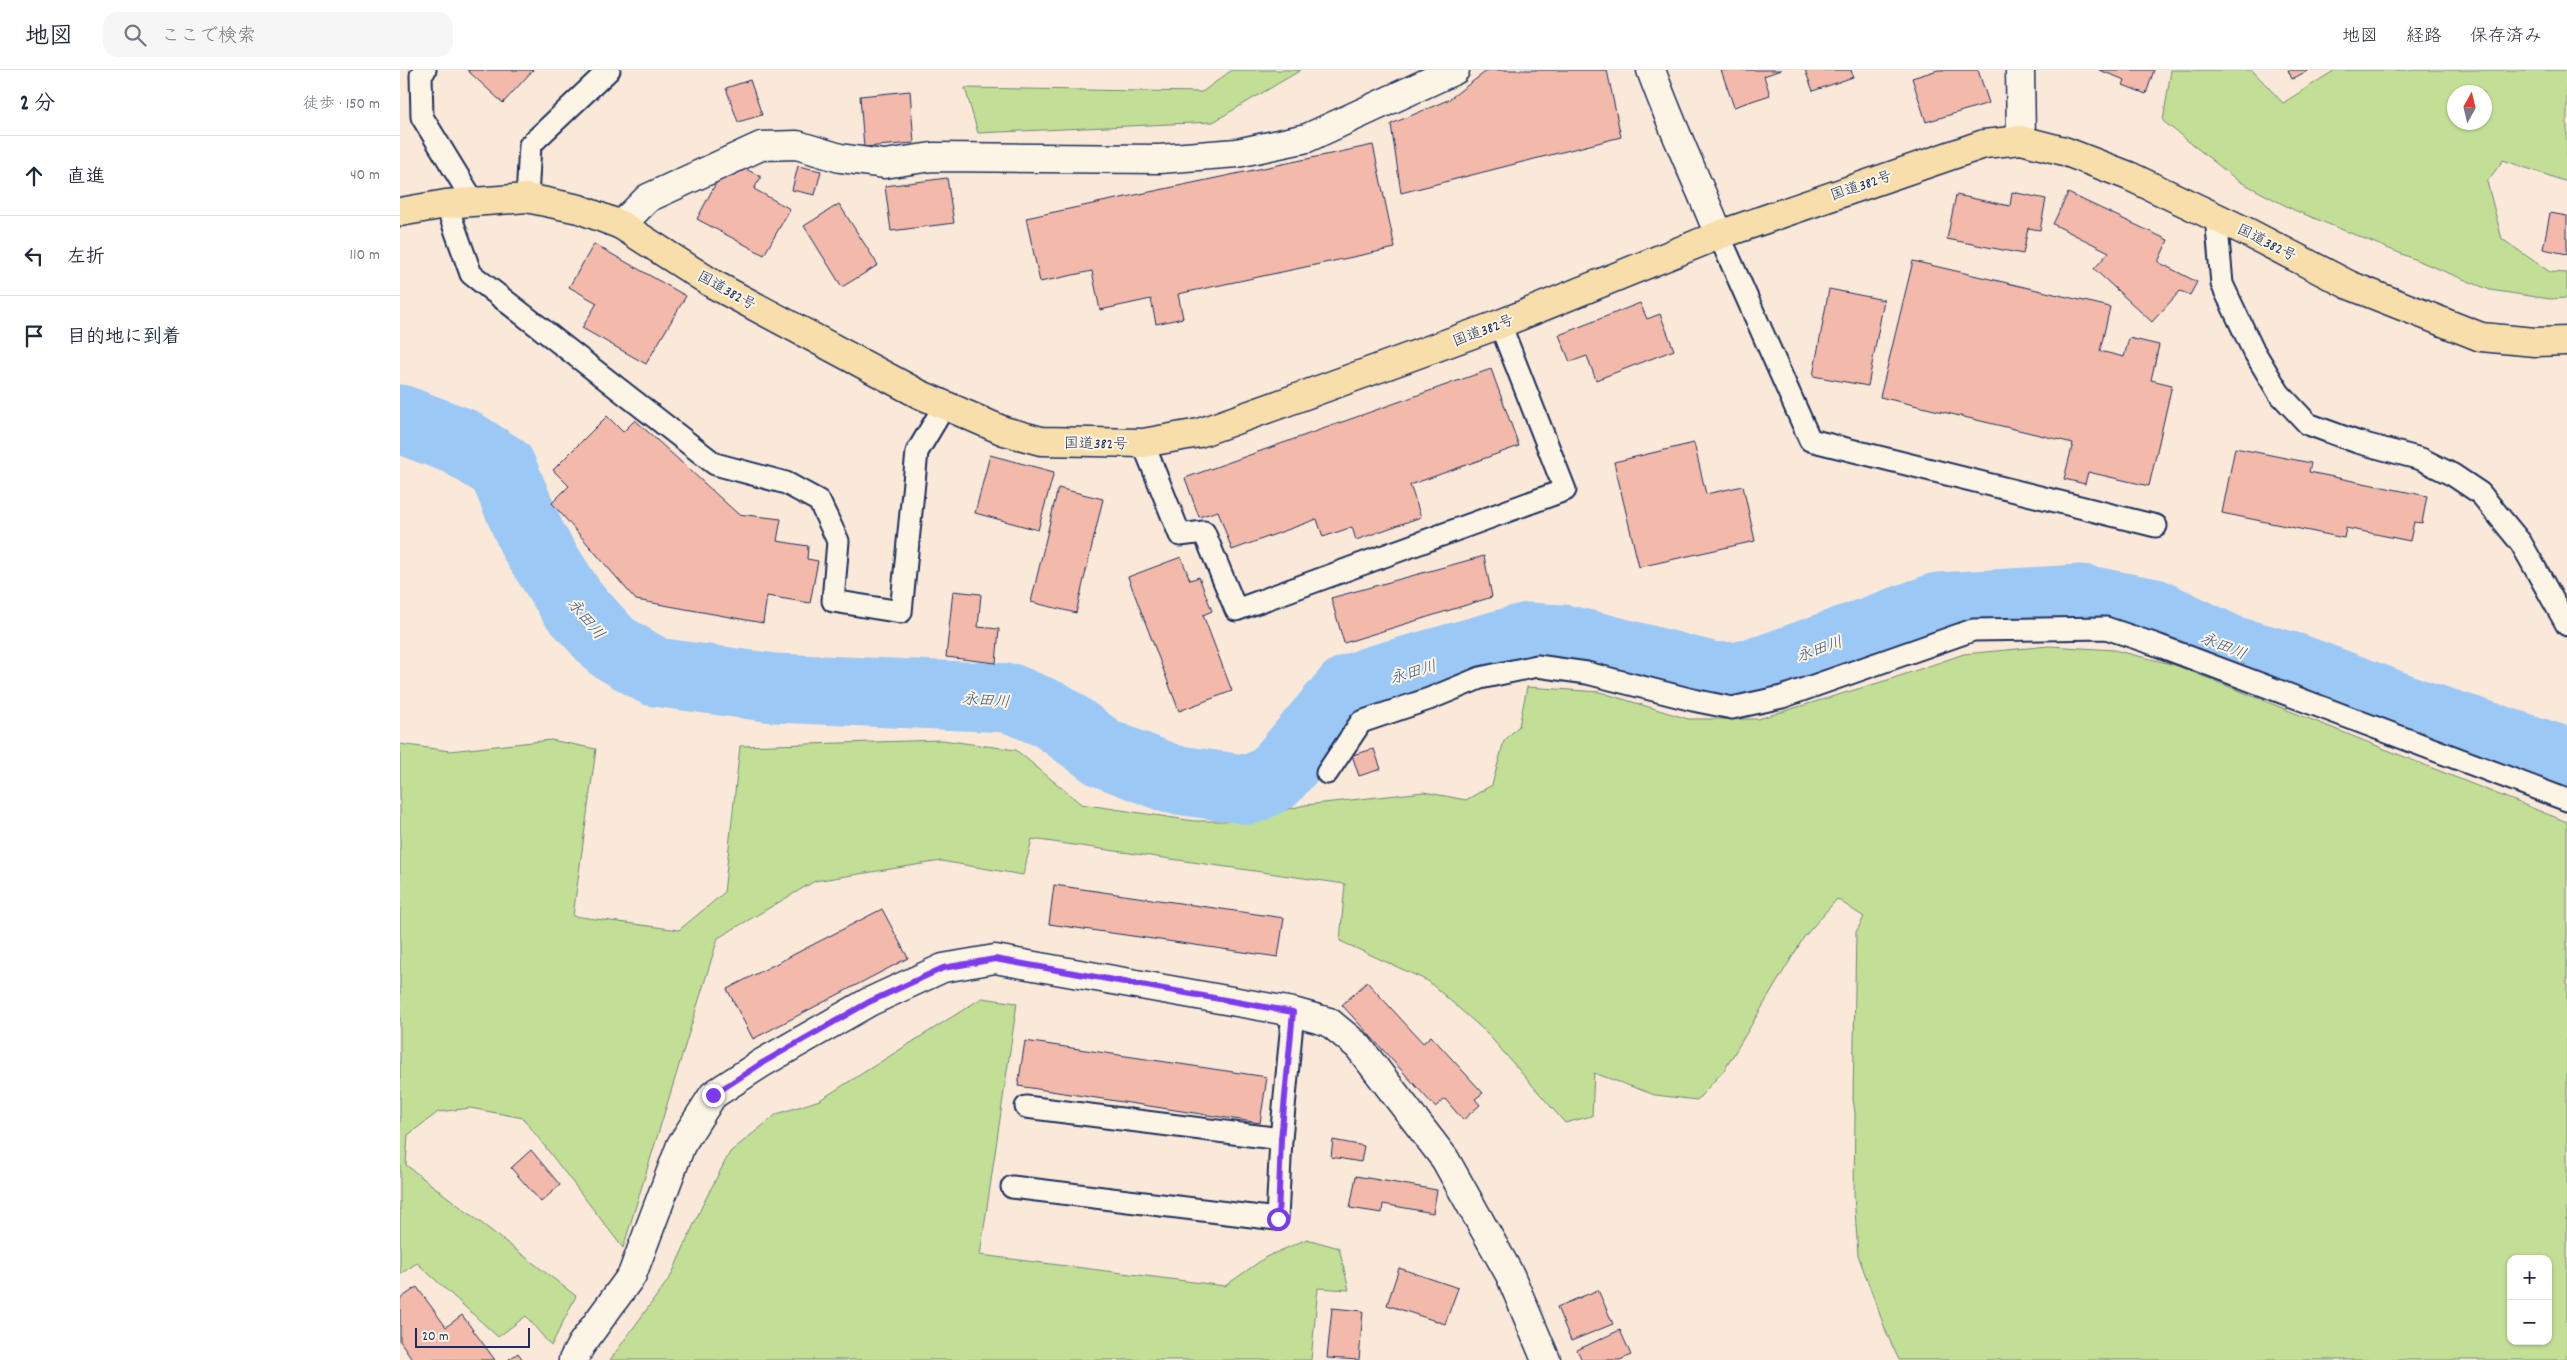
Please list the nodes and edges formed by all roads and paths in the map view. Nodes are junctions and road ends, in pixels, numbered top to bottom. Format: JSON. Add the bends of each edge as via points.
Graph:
{"nodes":[{"id":1,"x":425,"y":70,"type":"edge"},
{"id":2,"x":609,"y":70,"type":"edge"},
{"id":3,"x":1455,"y":70,"type":"edge"},
{"id":4,"x":1651,"y":70,"type":"edge"},
{"id":5,"x":2020,"y":70,"type":"edge"},
{"id":6,"x":2022,"y":140,"type":"junction"},
{"id":7,"x":527,"y":198,"type":"junction"},
{"id":8,"x":474,"y":202,"type":"junction"},
{"id":9,"x":446,"y":204,"type":"junction"},
{"id":10,"x":400,"y":212,"type":"edge"},
{"id":11,"x":2216,"y":216,"type":"junction"},
{"id":12,"x":621,"y":225,"type":"junction"},
{"id":13,"x":1720,"y":235,"type":"junction"},
{"id":14,"x":1500,"y":324,"type":"junction"},
{"id":15,"x":2567,"y":341,"type":"edge"},
{"id":16,"x":945,"y":405,"type":"junction"},
{"id":17,"x":1143,"y":443,"type":"junction"},
{"id":18,"x":2156,"y":526,"type":"dead end"},
{"id":19,"x":2567,"y":625,"type":"edge"},
{"id":20,"x":1327,"y":772,"type":"dead end"},
{"id":21,"x":2567,"y":800,"type":"edge"},
{"id":22,"x":1293,"y":1012,"type":"junction"},
{"id":23,"x":1026,"y":1107,"type":"dead end"},
{"id":24,"x":1281,"y":1139,"type":"junction"},
{"id":25,"x":1012,"y":1187,"type":"dead end"},
{"id":26,"x":573,"y":1360,"type":"edge"},
{"id":27,"x":1546,"y":1360,"type":"edge"}],
"edges":[{"from":1,"to":8,"type":"lane","via":[[421,75],[422,117]]},
{"from":2,"to":7,"type":"lane","via":[[530,145]]},
{"from":3,"to":12,"type":"street","via":[[1307,138],[1236,153],[1159,159],[932,157],[884,164],[840,158],[797,145],[762,146],[648,198]]},
{"from":4,"to":13,"type":"street","via":[[1668,118]]},
{"from":5,"to":6,"type":"street"},
{"from":6,"to":11,"type":"highway","name":"国道382号","via":[[2064,151],[2129,176]]},
{"from":6,"to":13,"type":"highway","name":"国道382号","via":[[1984,144]]},
{"from":7,"to":8,"type":"highway","name":"国道382号"},
{"from":7,"to":12,"type":"highway","name":"国道382号","via":[[578,209]]},
{"from":8,"to":9,"type":"highway","name":"国道382号"},
{"from":9,"to":10,"type":"highway","name":"国道382号"},
{"from":9,"to":16,"type":"lane","via":[[471,274],[715,464],[786,483],[819,500],[838,541],[833,601],[901,612],[917,452]]},
{"from":11,"to":15,"type":"highway","name":"国道382号","via":[[2349,285],[2481,337]]},
{"from":11,"to":19,"type":"lane","via":[[2222,284],[2252,348],[2279,393],[2308,424],[2357,442],[2421,459],[2480,493],[2521,543]]},
{"from":12,"to":16,"type":"highway","name":"国道382号","via":[[713,284]]},
{"from":13,"to":14,"type":"highway","name":"国道382号"},
{"from":13,"to":18,"type":"lane","via":[[1810,440]]},
{"from":14,"to":17,"type":"highway","name":"国道382号","via":[[1199,433]]},
{"from":14,"to":17,"type":"lane","via":[[1565,490],[1236,610],[1204,532],[1180,535]]},
{"from":16,"to":17,"type":"highway","name":"国道382号","via":[[1004,431],[1042,441]]},
{"from":20,"to":21,"type":"lane","via":[[1361,722],[1480,678],[1537,666],[1587,673],[1732,708],[1782,697],[1973,630],[2106,628]]},
{"from":22,"to":24,"type":"lane"},
{"from":22,"to":26,"type":"street","via":[[995,959],[943,968],[869,1002],[713,1095],[681,1145],[632,1275]]},
{"from":22,"to":27,"type":"street","via":[[1329,1022],[1358,1046],[1445,1158],[1510,1275]]},
{"from":23,"to":24,"type":"lane"},
{"from":24,"to":25,"type":"lane","via":[[1278,1219]]}]}
